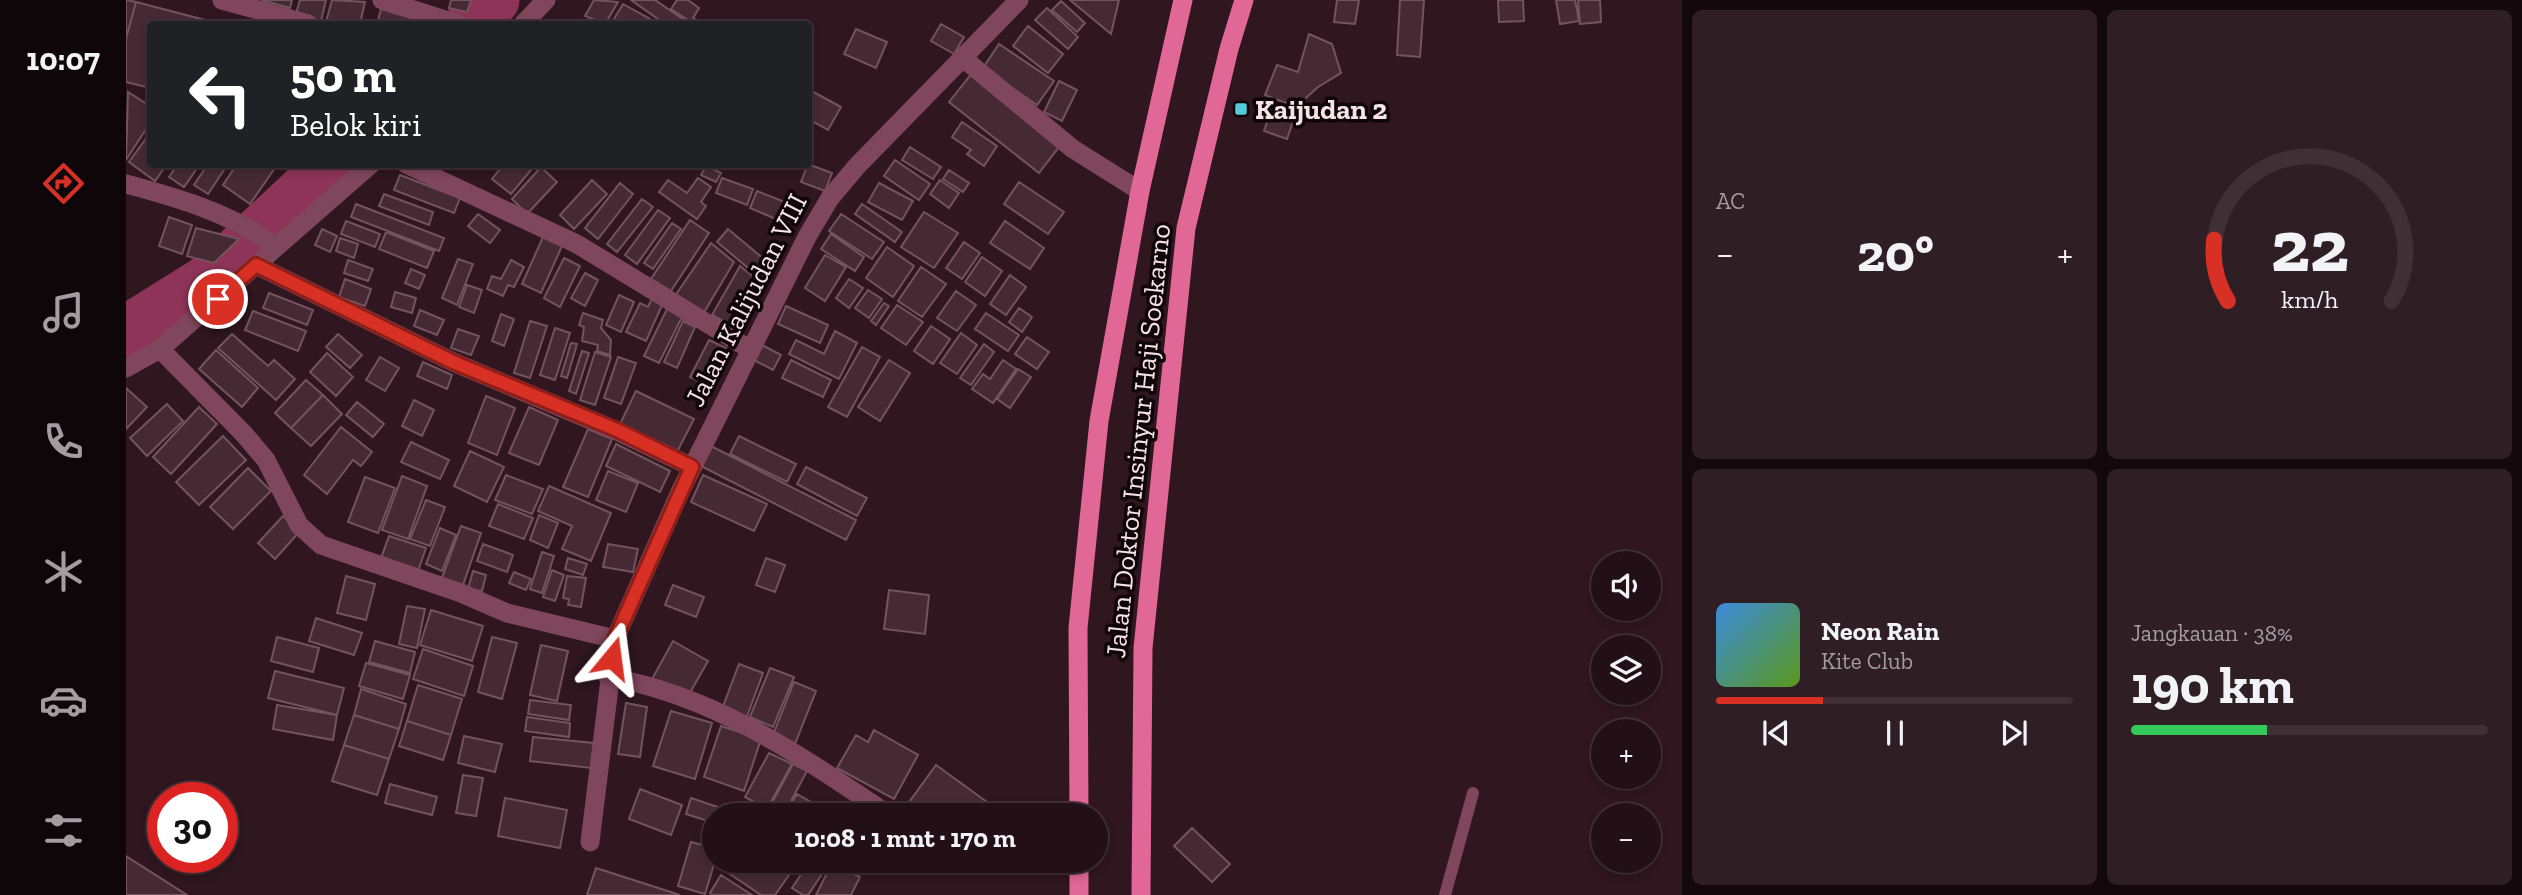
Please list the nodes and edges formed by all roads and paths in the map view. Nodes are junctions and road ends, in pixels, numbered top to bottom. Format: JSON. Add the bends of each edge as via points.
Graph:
{"nodes":[{"id":1,"x":222,"y":0,"type":"edge"},
{"id":2,"x":382,"y":0,"type":"edge"},
{"id":3,"x":546,"y":0,"type":"edge"},
{"id":4,"x":1019,"y":0,"type":"edge"},
{"id":5,"x":1182,"y":0,"type":"edge"},
{"id":6,"x":1244,"y":0,"type":"edge"},
{"id":7,"x":297,"y":21,"type":"edge"},
{"id":8,"x":450,"y":21,"type":"edge"},
{"id":9,"x":526,"y":21,"type":"edge"},
{"id":10,"x":964,"y":59,"type":"junction"},
{"id":11,"x":366,"y":168,"type":"edge"},
{"id":12,"x":415,"y":168,"type":"edge"},
{"id":13,"x":126,"y":184,"type":"edge"},
{"id":14,"x":1140,"y":191,"type":"junction"},
{"id":15,"x":271,"y":243,"type":"junction"},
{"id":16,"x":256,"y":265,"type":"junction"},
{"id":17,"x":160,"y":349,"type":"junction"},
{"id":18,"x":751,"y":350,"type":"junction"},
{"id":19,"x":126,"y":368,"type":"edge"},
{"id":20,"x":692,"y":467,"type":"junction"},
{"id":21,"x":615,"y":639,"type":"junction"},
{"id":22,"x":608,"y":677,"type":"junction"},
{"id":23,"x":1473,"y":793,"type":"dead end"},
{"id":24,"x":871,"y":803,"type":"edge"},
{"id":25,"x":1079,"y":803,"type":"edge"},
{"id":26,"x":590,"y":842,"type":"dead end"},
{"id":27,"x":1079,"y":873,"type":"edge"},
{"id":28,"x":1079,"y":895,"type":"edge"},
{"id":29,"x":1141,"y":895,"type":"edge"},
{"id":30,"x":1445,"y":895,"type":"edge"}],
"edges":[{"from":1,"to":7,"type":"street"},
{"from":2,"to":8,"type":"street"},
{"from":3,"to":9,"type":"street"},
{"from":4,"to":10,"type":"street","name":"Jalan Kalijudan VIII"},
{"from":5,"to":14,"type":"main road","name":"Jalan Doktor Insinyur Haji Soekarno"},
{"from":6,"to":29,"type":"main road","name":"Jalan Doktor Insinyur Haji Soekarno","via":[[1186,228],[1143,648]]},
{"from":10,"to":14,"type":"street","via":[[1073,149]]},
{"from":10,"to":18,"type":"street","name":"Jalan Kalijudan VIII","via":[[830,198]]},
{"from":11,"to":15,"type":"street"},
{"from":12,"to":18,"type":"street","via":[[577,244]]},
{"from":13,"to":15,"type":"street","via":[[176,198],[249,228]]},
{"from":14,"to":25,"type":"main road","name":"Jalan Doktor Insinyur Haji Soekarno","via":[[1099,422],[1078,628]]},
{"from":15,"to":16,"type":"street"},
{"from":16,"to":17,"type":"street"},
{"from":16,"to":20,"type":"street","via":[[453,362],[617,430]]},
{"from":17,"to":19,"type":"street"},
{"from":17,"to":21,"type":"street","via":[[266,460],[299,524],[321,545],[507,613]]},
{"from":18,"to":20,"type":"street","name":"Jalan Kalijudan VIII"},
{"from":20,"to":21,"type":"street","name":"Jalan Kalijudan VIII"},
{"from":21,"to":22,"type":"street","name":"Jalan Kalijudan VIII"},
{"from":22,"to":24,"type":"street","via":[[664,689],[752,727]]},
{"from":22,"to":26,"type":"street","name":"Jalan Kalijudan VIII"},
{"from":23,"to":30,"type":"lane"},
{"from":27,"to":28,"type":"main road"}]}
